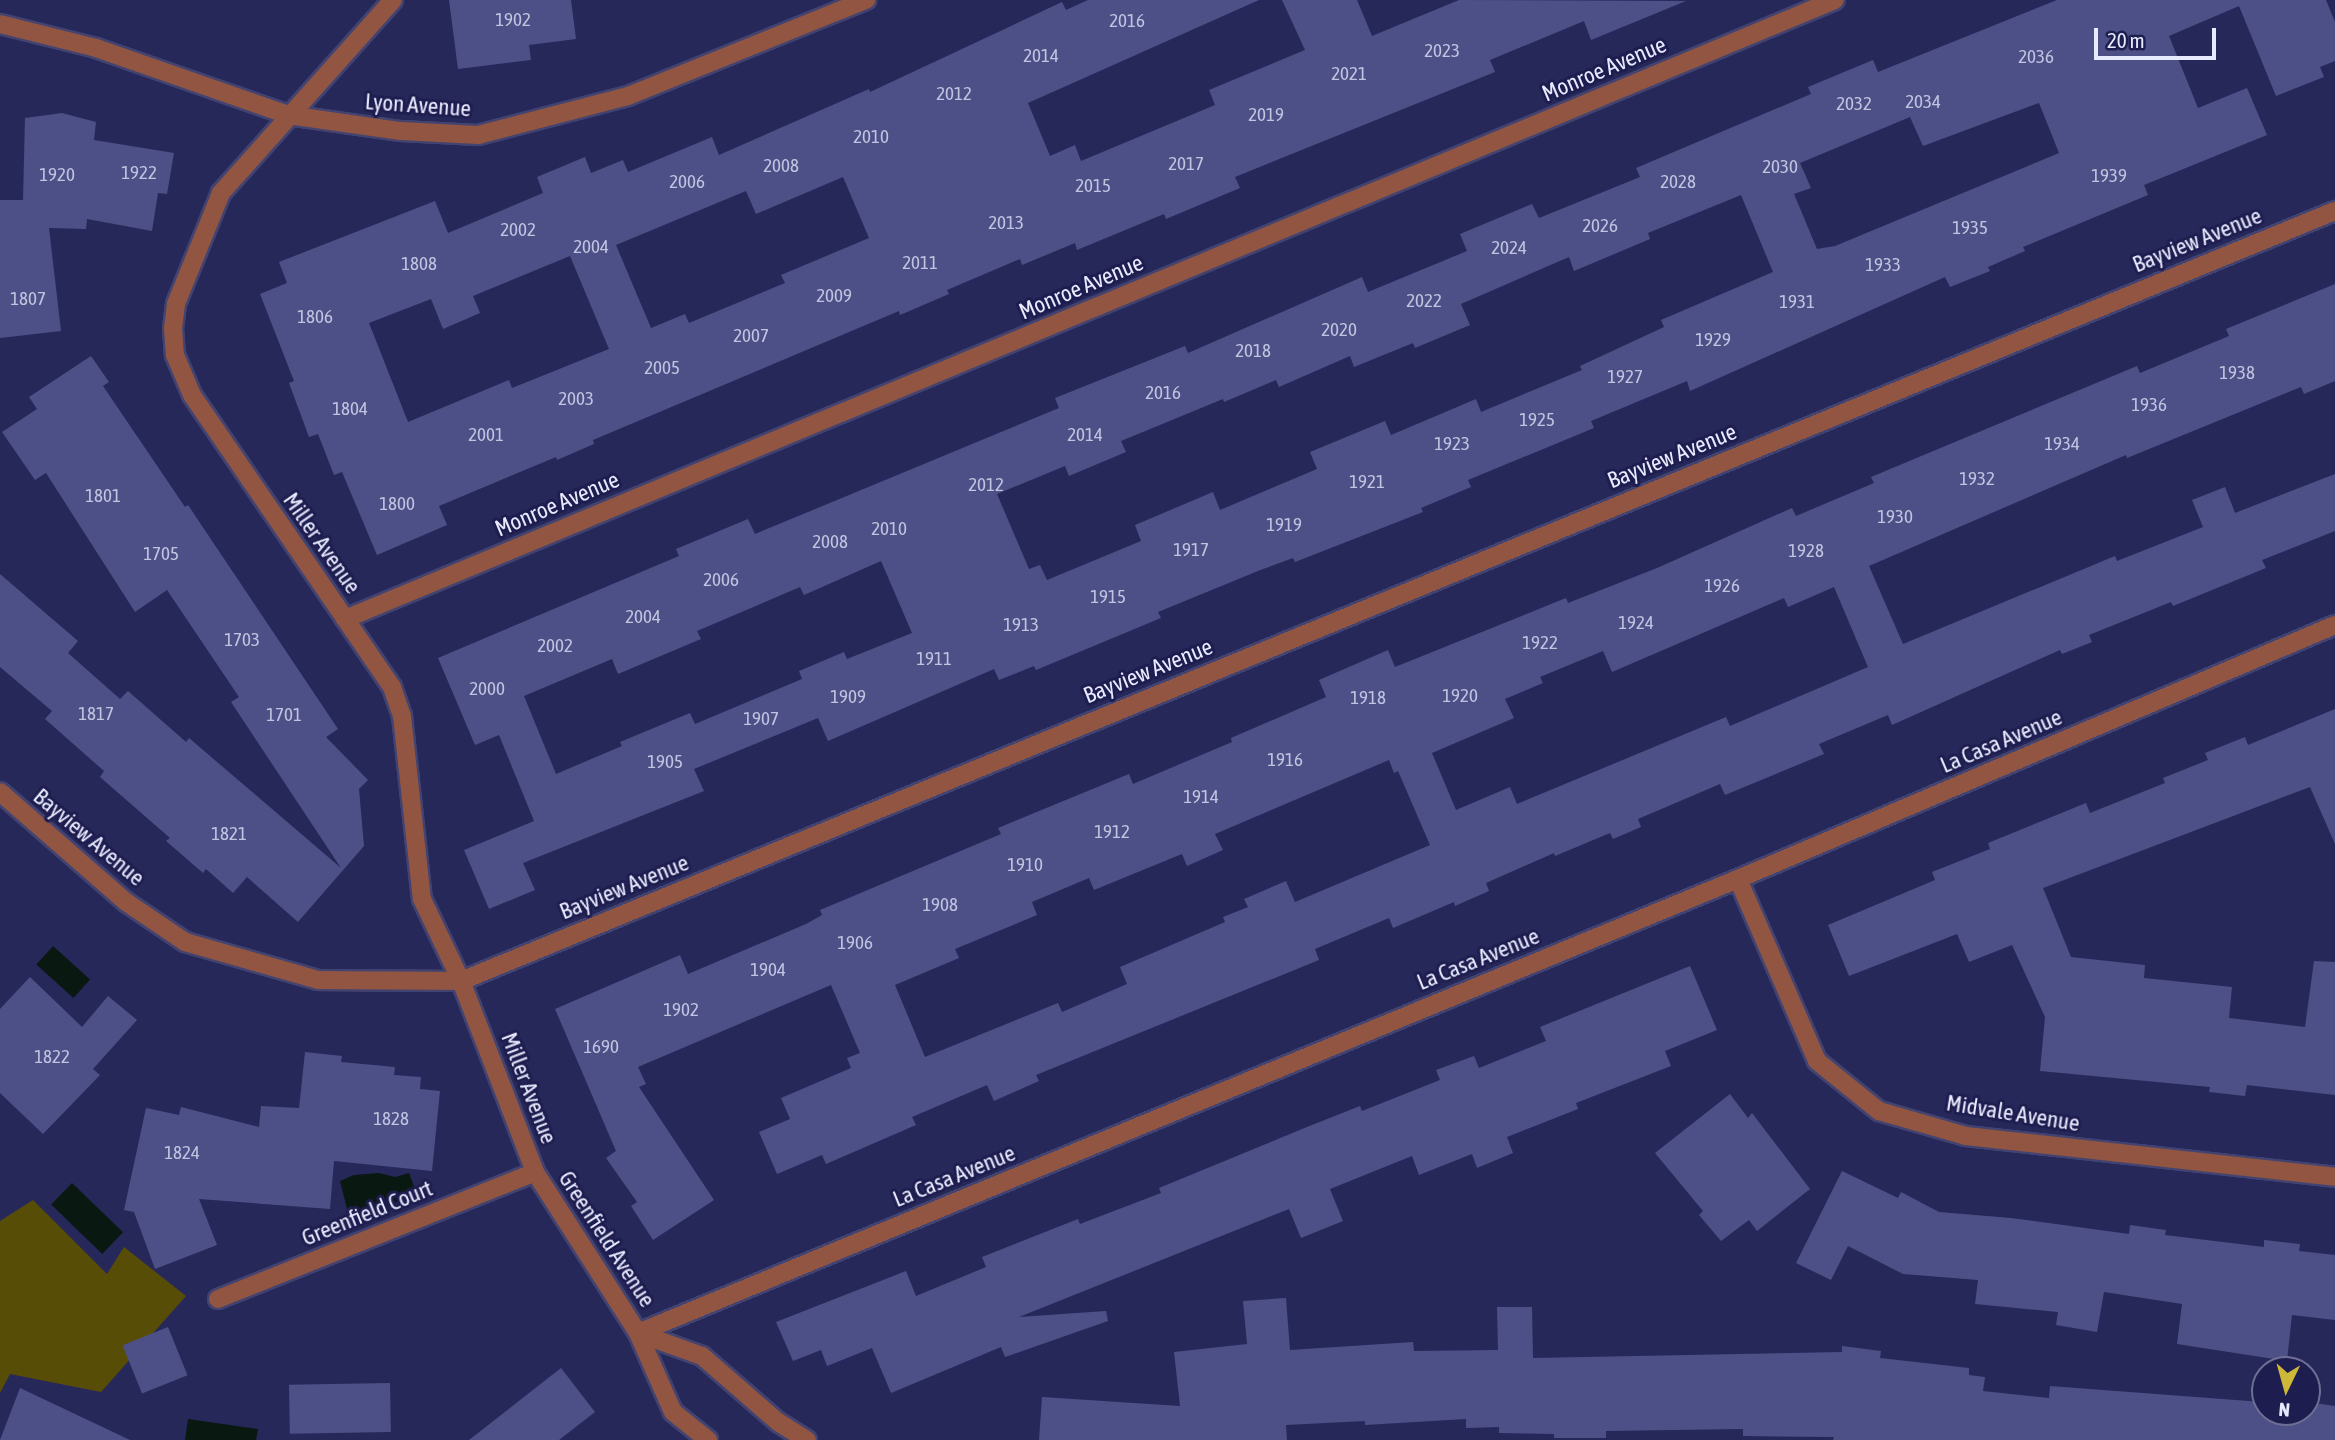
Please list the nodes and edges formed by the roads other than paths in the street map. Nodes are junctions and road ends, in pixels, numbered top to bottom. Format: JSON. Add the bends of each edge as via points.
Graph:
{"nodes":[{"id":1,"x":393,"y":0,"type":"edge"},
{"id":2,"x":866,"y":0,"type":"edge"},
{"id":3,"x":1835,"y":0,"type":"edge"},
{"id":4,"x":0,"y":24,"type":"edge"},
{"id":5,"x":288,"y":115,"type":"junction"},
{"id":6,"x":2335,"y":211,"type":"edge"},
{"id":7,"x":345,"y":619,"type":"junction"},
{"id":8,"x":2335,"y":625,"type":"edge"},
{"id":9,"x":0,"y":792,"type":"edge"},
{"id":10,"x":1738,"y":879,"type":"junction"},
{"id":11,"x":461,"y":981,"type":"junction"},
{"id":12,"x":535,"y":1172,"type":"junction"},
{"id":13,"x":2335,"y":1177,"type":"edge"},
{"id":14,"x":218,"y":1299,"type":"dead end"},
{"id":15,"x":638,"y":1333,"type":"junction"},
{"id":16,"x":708,"y":1440,"type":"edge"},
{"id":17,"x":807,"y":1440,"type":"edge"}],
"edges":[{"from":1,"to":5,"type":"street","name":"Miller Avenue"},
{"from":2,"to":5,"type":"street","name":"Lyon Avenue","via":[[628,96],[478,135],[401,131]]},
{"from":3,"to":7,"type":"street","name":"Monroe Avenue"},
{"from":4,"to":5,"type":"street","name":"Lyon Avenue","via":[[96,48]]},
{"from":5,"to":7,"type":"street","name":"Miller Avenue","via":[[221,193],[176,304],[174,355],[192,395]]},
{"from":6,"to":11,"type":"street","name":"Bayview Avenue"},
{"from":7,"to":11,"type":"street","name":"Miller Avenue","via":[[392,687],[402,716],[422,899]]},
{"from":8,"to":10,"type":"street","name":"La Casa Avenue"},
{"from":9,"to":11,"type":"street","name":"Bayview Avenue","via":[[126,902],[185,942],[318,981]]},
{"from":10,"to":13,"type":"street","name":"Midvale Avenue","via":[[1817,1061],[1879,1111],[1966,1136]]},
{"from":10,"to":15,"type":"street","name":"La Casa Avenue"},
{"from":11,"to":12,"type":"street","name":"Miller Avenue"},
{"from":12,"to":14,"type":"street","name":"Greenfield Court"},
{"from":12,"to":15,"type":"street","name":"Greenfield Avenue"},
{"from":15,"to":16,"type":"street","name":"Greenfield Avenue","via":[[673,1412]]},
{"from":15,"to":17,"type":"street","name":"Greenfield Avenue","via":[[702,1356],[778,1422]]}]}
